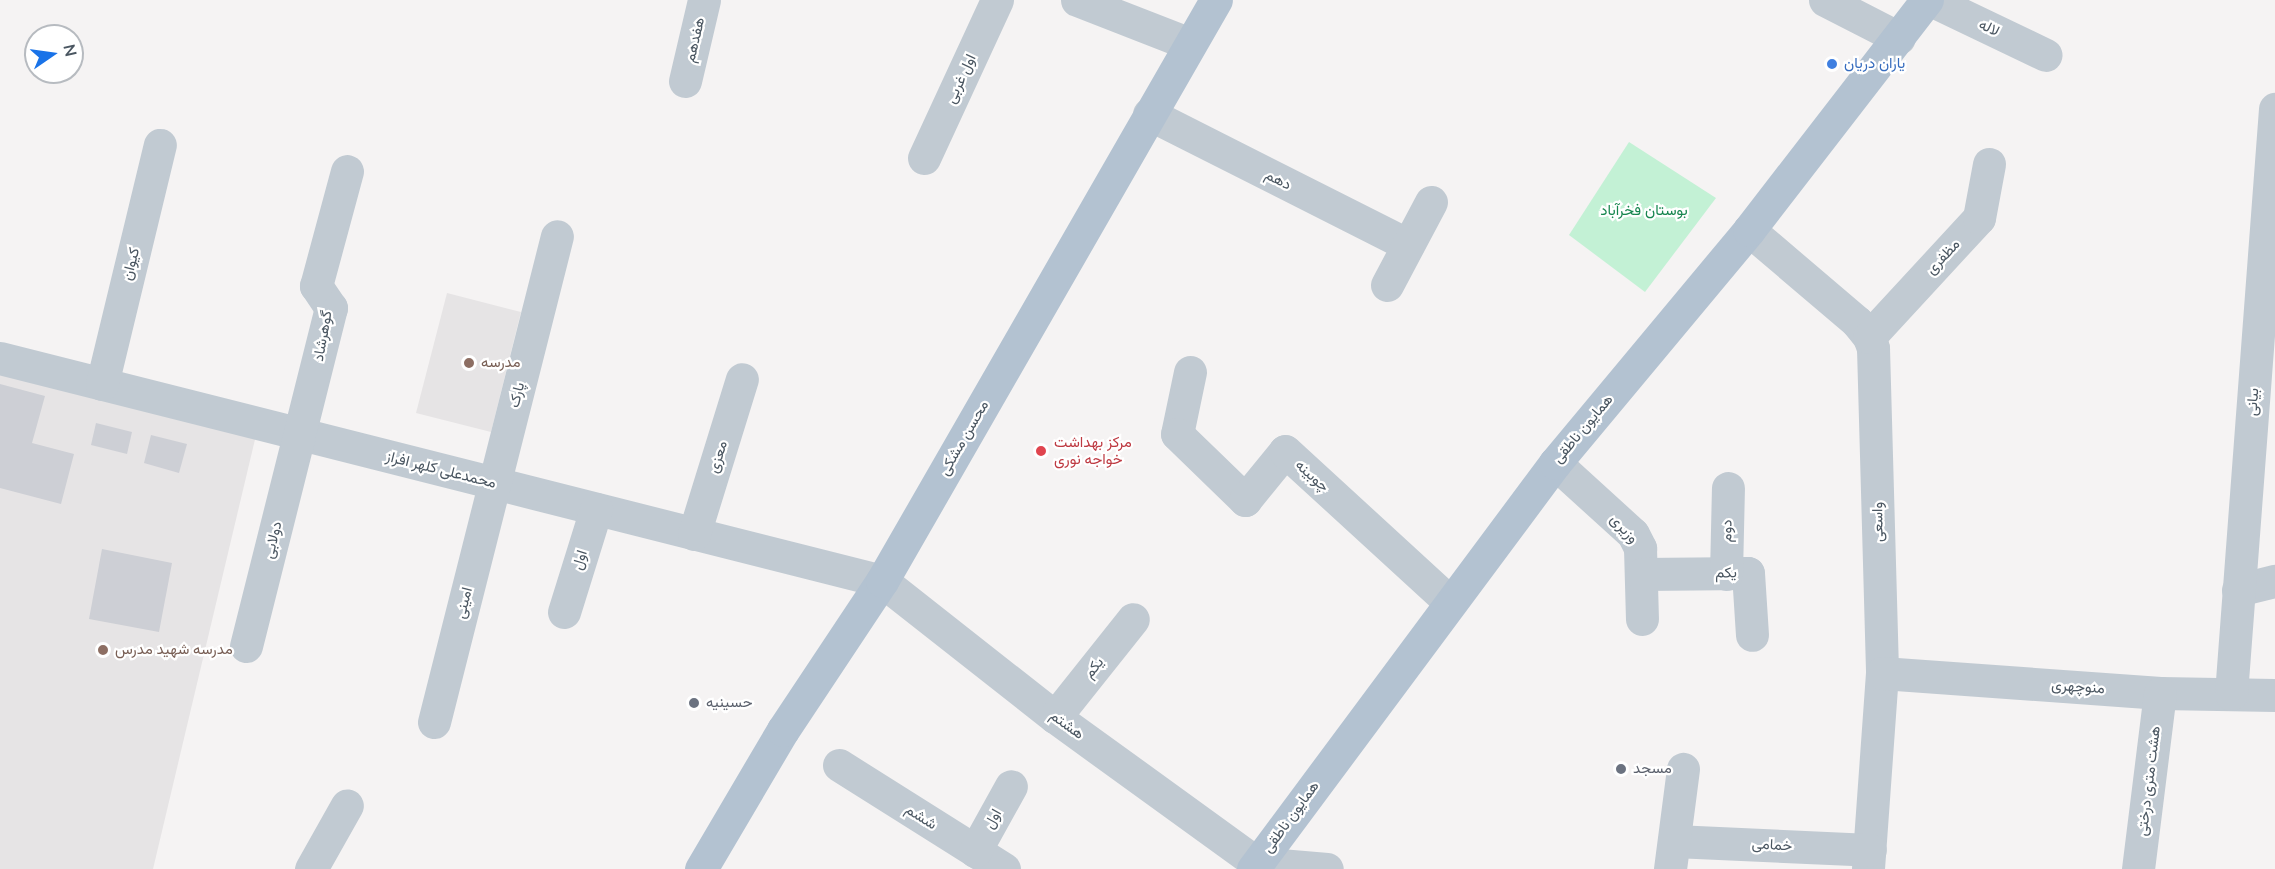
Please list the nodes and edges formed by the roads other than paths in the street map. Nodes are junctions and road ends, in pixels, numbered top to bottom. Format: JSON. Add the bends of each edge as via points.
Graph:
{"nodes":[{"id":1,"x":704,"y":0,"type":"edge"},
{"id":2,"x":997,"y":0,"type":"edge"},
{"id":3,"x":1077,"y":0,"type":"edge"},
{"id":4,"x":1216,"y":0,"type":"edge"},
{"id":5,"x":1825,"y":0,"type":"edge"},
{"id":6,"x":1929,"y":0,"type":"edge"},
{"id":7,"x":1899,"y":38,"type":"junction"},
{"id":8,"x":1190,"y":44,"type":"junction"},
{"id":9,"x":2046,"y":55,"type":"dead end"},
{"id":10,"x":685,"y":81,"type":"dead end"},
{"id":11,"x":2275,"y":110,"type":"edge"},
{"id":12,"x":1149,"y":114,"type":"junction"},
{"id":13,"x":160,"y":145,"type":"dead end"},
{"id":14,"x":924,"y":158,"type":"dead end"},
{"id":15,"x":1989,"y":164,"type":"dead end"},
{"id":16,"x":347,"y":171,"type":"dead end"},
{"id":17,"x":1431,"y":202,"type":"dead end"},
{"id":18,"x":1749,"y":230,"type":"junction"},
{"id":19,"x":557,"y":236,"type":"dead end"},
{"id":20,"x":1408,"y":245,"type":"junction"},
{"id":21,"x":1387,"y":285,"type":"dead end"},
{"id":22,"x":1869,"y":337,"type":"junction"},
{"id":23,"x":0,"y":358,"type":"edge"},
{"id":24,"x":1190,"y":372,"type":"dead end"},
{"id":25,"x":742,"y":379,"type":"dead end"},
{"id":26,"x":102,"y":384,"type":"junction"},
{"id":27,"x":301,"y":434,"type":"junction"},
{"id":28,"x":1555,"y":464,"type":"junction"},
{"id":29,"x":494,"y":483,"type":"junction"},
{"id":30,"x":1728,"y":488,"type":"dead end"},
{"id":31,"x":596,"y":509,"type":"junction"},
{"id":32,"x":694,"y":534,"type":"junction"},
{"id":33,"x":1642,"y":574,"type":"junction"},
{"id":34,"x":1726,"y":574,"type":"junction"},
{"id":35,"x":882,"y":581,"type":"junction"},
{"id":36,"x":2275,"y":581,"type":"edge"},
{"id":37,"x":2238,"y":590,"type":"junction"},
{"id":38,"x":1450,"y":602,"type":"junction"},
{"id":39,"x":564,"y":612,"type":"dead end"},
{"id":40,"x":1133,"y":619,"type":"dead end"},
{"id":41,"x":1642,"y":619,"type":"dead end"},
{"id":42,"x":1752,"y":635,"type":"dead end"},
{"id":43,"x":246,"y":646,"type":"dead end"},
{"id":44,"x":1882,"y":673,"type":"junction"},
{"id":45,"x":2160,"y":693,"type":"junction"},
{"id":46,"x":2231,"y":694,"type":"junction"},
{"id":47,"x":2275,"y":695,"type":"edge"},
{"id":48,"x":1055,"y":717,"type":"junction"},
{"id":49,"x":434,"y":722,"type":"dead end"},
{"id":50,"x":839,"y":765,"type":"dead end"},
{"id":51,"x":1683,"y":769,"type":"dead end"},
{"id":52,"x":1011,"y":786,"type":"dead end"},
{"id":53,"x":347,"y":805,"type":"dead end"},
{"id":54,"x":975,"y":851,"type":"junction"},
{"id":55,"x":1672,"y":855,"type":"edge"},
{"id":56,"x":1757,"y":857,"type":"edge"},
{"id":57,"x":1869,"y":860,"type":"edge"},
{"id":58,"x":1256,"y":867,"type":"edge"},
{"id":59,"x":311,"y":869,"type":"edge"},
{"id":60,"x":701,"y":869,"type":"edge"},
{"id":61,"x":1004,"y":869,"type":"edge"},
{"id":62,"x":1327,"y":869,"type":"edge"},
{"id":63,"x":2138,"y":869,"type":"edge"}],
"edges":[{"from":1,"to":10,"type":"street","name":"هفدهم"},
{"from":2,"to":14,"type":"street","name":"اول غربی"},
{"from":3,"to":8,"type":"street"},
{"from":4,"to":8,"type":"main road","name":"محسن مشکی"},
{"from":5,"to":7,"type":"street"},
{"from":6,"to":7,"type":"main road","name":"همایون ناطقی"},
{"from":6,"to":9,"type":"street","name":"لاله"},
{"from":7,"to":18,"type":"main road","name":"همایون ناطقی"},
{"from":8,"to":12,"type":"main road","name":"محسن مشکی"},
{"from":11,"to":37,"type":"street","name":"بیانی"},
{"from":12,"to":20,"type":"street","name":"دهم"},
{"from":12,"to":35,"type":"main road","name":"محسن مشکی"},
{"from":13,"to":26,"type":"street","name":"کیوان"},
{"from":15,"to":22,"type":"street","name":"مظفری","via":[[1979,218]]},
{"from":16,"to":27,"type":"street","name":"گوهرشاد","via":[[316,286],[331,308]]},
{"from":17,"to":20,"type":"street"},
{"from":18,"to":22,"type":"street"},
{"from":18,"to":28,"type":"main road","name":"همایون ناطقی"},
{"from":19,"to":29,"type":"street","name":"پارک"},
{"from":20,"to":21,"type":"street"},
{"from":22,"to":44,"type":"street","name":"واسعی","via":[[1874,361]]},
{"from":23,"to":26,"type":"street","name":"محمدعلی کلهر افراز"},
{"from":24,"to":38,"type":"street","name":"چوبینه","via":[[1177,434],[1245,500],[1285,451]]},
{"from":25,"to":32,"type":"street","name":"معزی"},
{"from":26,"to":27,"type":"street","name":"محمدعلی کلهر افراز"},
{"from":27,"to":29,"type":"street","name":"محمدعلی کلهر افراز"},
{"from":27,"to":43,"type":"street","name":"دولابی"},
{"from":28,"to":33,"type":"street","name":"وزیری","via":[[1633,534],[1640,548]]},
{"from":28,"to":38,"type":"main road","name":"همایون ناطقی"},
{"from":29,"to":31,"type":"street","name":"محمدعلی کلهر افراز"},
{"from":29,"to":49,"type":"street","name":"امینی"},
{"from":30,"to":34,"type":"street","name":"دوم"},
{"from":31,"to":32,"type":"street","name":"محمدعلی کلهر افراز"},
{"from":31,"to":39,"type":"street","name":"اول"},
{"from":32,"to":35,"type":"street","name":"محمدعلی کلهر افراز"},
{"from":33,"to":34,"type":"street","name":"یکم"},
{"from":33,"to":41,"type":"street","name":"وزیری"},
{"from":34,"to":42,"type":"street","name":"یکم","via":[[1748,573]]},
{"from":35,"to":48,"type":"street","name":"هشتم"},
{"from":35,"to":60,"type":"main road","name":"محسن مشکی","via":[[783,730]]},
{"from":36,"to":37,"type":"street"},
{"from":37,"to":46,"type":"street","name":"بیانی"},
{"from":38,"to":58,"type":"main road","name":"همایون ناطقی"},
{"from":40,"to":48,"type":"street","name":"یکم"},
{"from":44,"to":45,"type":"street","name":"منوچهری"},
{"from":44,"to":57,"type":"street","name":"واسعی"},
{"from":45,"to":46,"type":"street","name":"منوچهری"},
{"from":45,"to":63,"type":"street","name":"هشت متری درختی"},
{"from":46,"to":47,"type":"street","name":"منوچهری"},
{"from":48,"to":58,"type":"street","name":"هشتم"},
{"from":50,"to":54,"type":"street","name":"ششم"},
{"from":51,"to":55,"type":"street"},
{"from":52,"to":54,"type":"street","name":"اول"},
{"from":53,"to":59,"type":"street"},
{"from":54,"to":61,"type":"street","name":"ششم"},
{"from":55,"to":56,"type":"street","name":"خمامی"},
{"from":56,"to":57,"type":"street","name":"خمامی"},
{"from":58,"to":62,"type":"street"}]}
